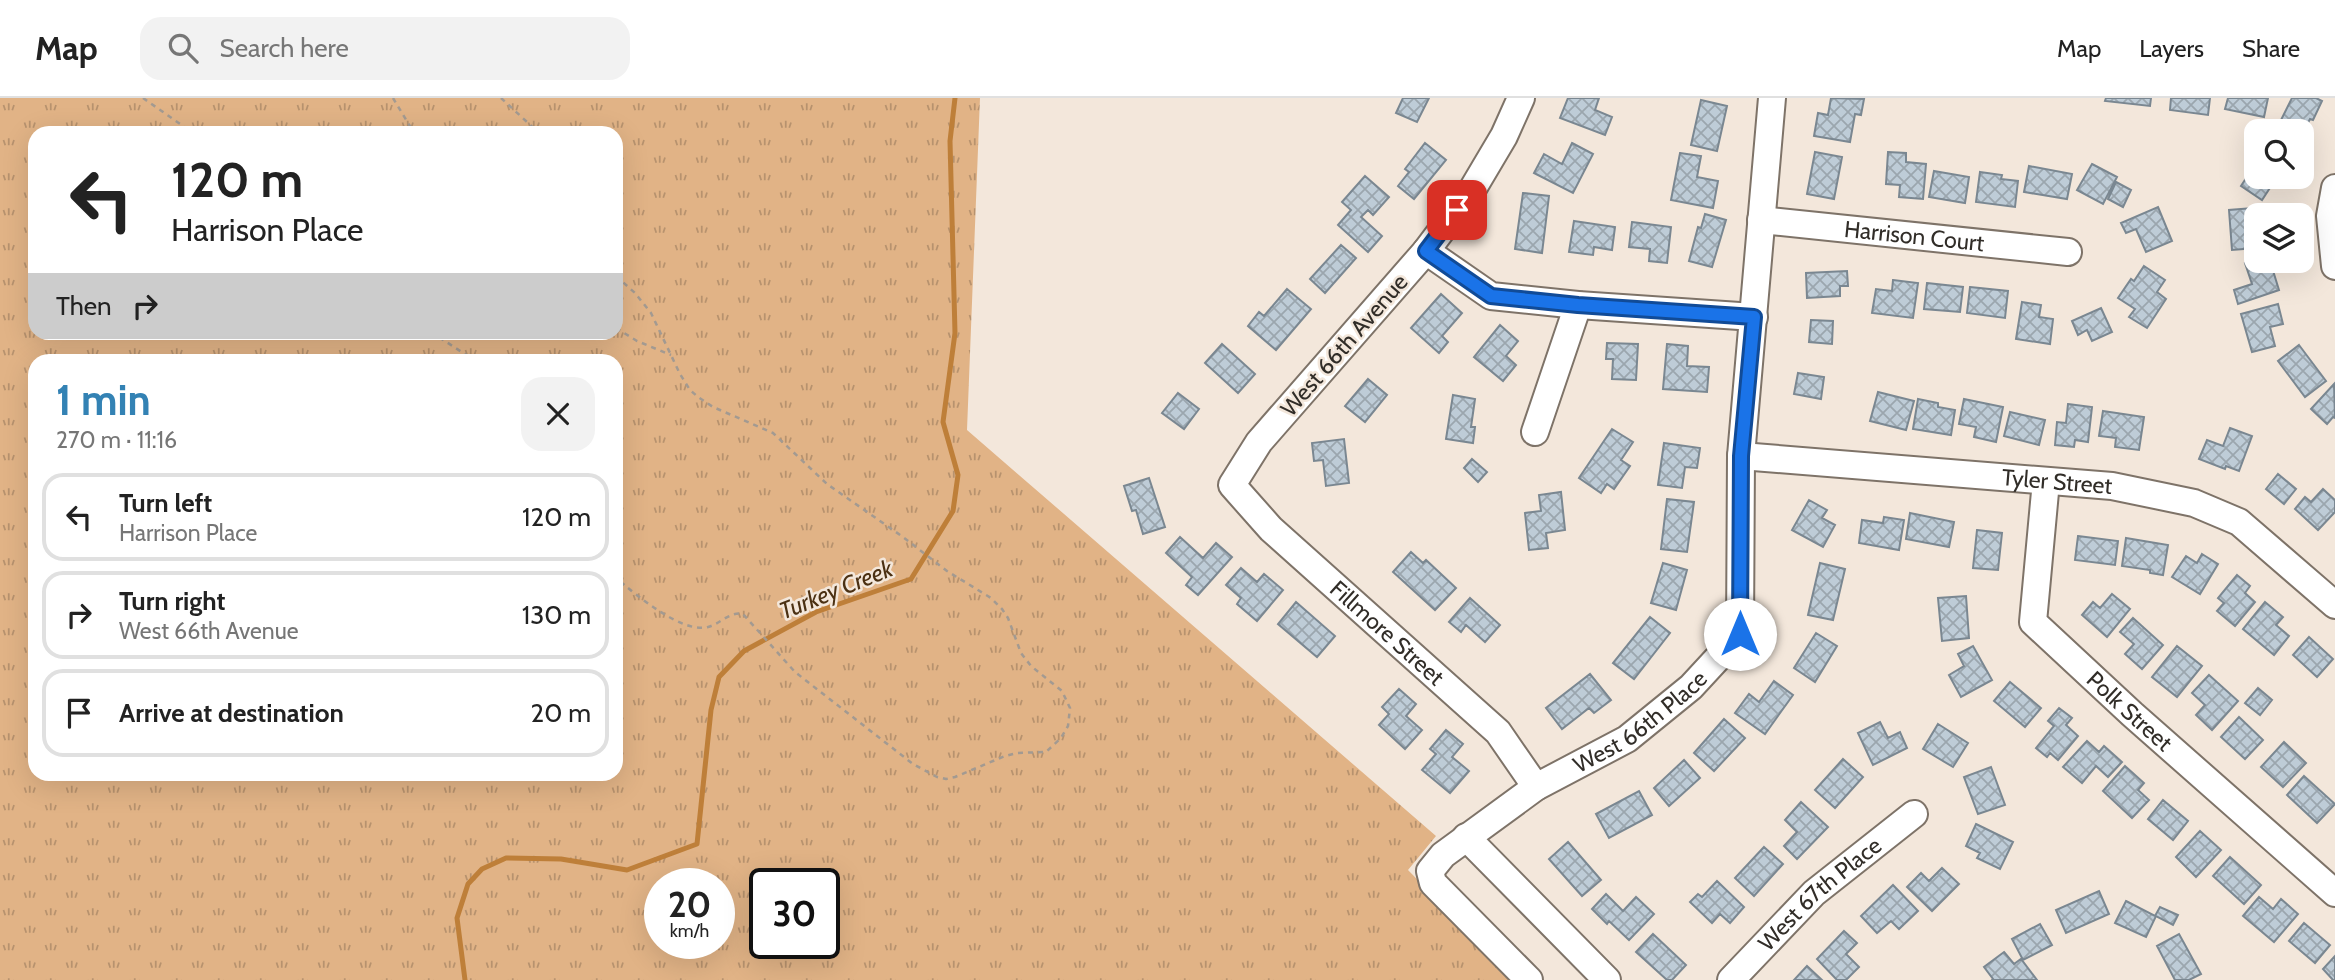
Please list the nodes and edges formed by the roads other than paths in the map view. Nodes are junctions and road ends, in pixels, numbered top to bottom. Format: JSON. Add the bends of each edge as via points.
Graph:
{"nodes":[{"id":1,"x":1521,"y":98,"type":"edge"},
{"id":2,"x":1772,"y":98,"type":"edge"},
{"id":3,"x":2335,"y":188,"type":"edge"},
{"id":4,"x":1761,"y":220,"type":"junction"},
{"id":5,"x":1426,"y":251,"type":"junction"},
{"id":6,"x":2068,"y":251,"type":"dead end"},
{"id":7,"x":2335,"y":267,"type":"edge"},
{"id":8,"x":1578,"y":305,"type":"junction"},
{"id":9,"x":1754,"y":317,"type":"junction"},
{"id":10,"x":1535,"y":432,"type":"dead end"},
{"id":11,"x":1741,"y":456,"type":"junction"},
{"id":12,"x":2046,"y":481,"type":"junction"},
{"id":13,"x":1232,"y":485,"type":"joint"},
{"id":14,"x":2335,"y":605,"type":"edge"},
{"id":15,"x":1536,"y":787,"type":"junction"},
{"id":16,"x":1914,"y":814,"type":"dead end"},
{"id":17,"x":1466,"y":837,"type":"junction"},
{"id":18,"x":2335,"y":892,"type":"edge"},
{"id":19,"x":1529,"y":980,"type":"edge"},
{"id":20,"x":1607,"y":980,"type":"edge"},
{"id":21,"x":1731,"y":980,"type":"edge"}],
"edges":[{"from":1,"to":5,"type":"street","name":"West 66th Avenue","via":[[1472,190]]},
{"from":2,"to":4,"type":"street","name":"West 66th Place"},
{"from":3,"to":7,"type":"street","via":[[2330,216]]},
{"from":4,"to":6,"type":"street","name":"Harrison Court"},
{"from":4,"to":9,"type":"street","name":"West 66th Place"},
{"from":5,"to":8,"type":"street","via":[[1491,296]]},
{"from":5,"to":13,"type":"street","name":"West 66th Avenue","via":[[1259,442]]},
{"from":8,"to":9,"type":"street"},
{"from":8,"to":10,"type":"street"},
{"from":9,"to":11,"type":"street","name":"West 66th Place"},
{"from":11,"to":12,"type":"street","name":"Tyler Street"},
{"from":11,"to":15,"type":"street","name":"West 66th Place","via":[[1740,634],[1691,687],[1627,739]]},
{"from":12,"to":14,"type":"street","name":"Tyler Street","via":[[2112,486],[2216,512],[2239,522]]},
{"from":12,"to":18,"type":"street","name":"Polk Street","via":[[2033,622]]},
{"from":13,"to":15,"type":"street","name":"Fillmore Street","via":[[1270,529],[1498,732]]},
{"from":15,"to":17,"type":"street","name":"West 66th Place"},
{"from":16,"to":21,"type":"street","name":"West 67th Place","via":[[1814,894]]},
{"from":17,"to":19,"type":"street","name":"West 66th Place","via":[[1430,871],[1433,883]]},
{"from":17,"to":20,"type":"street"}]}
